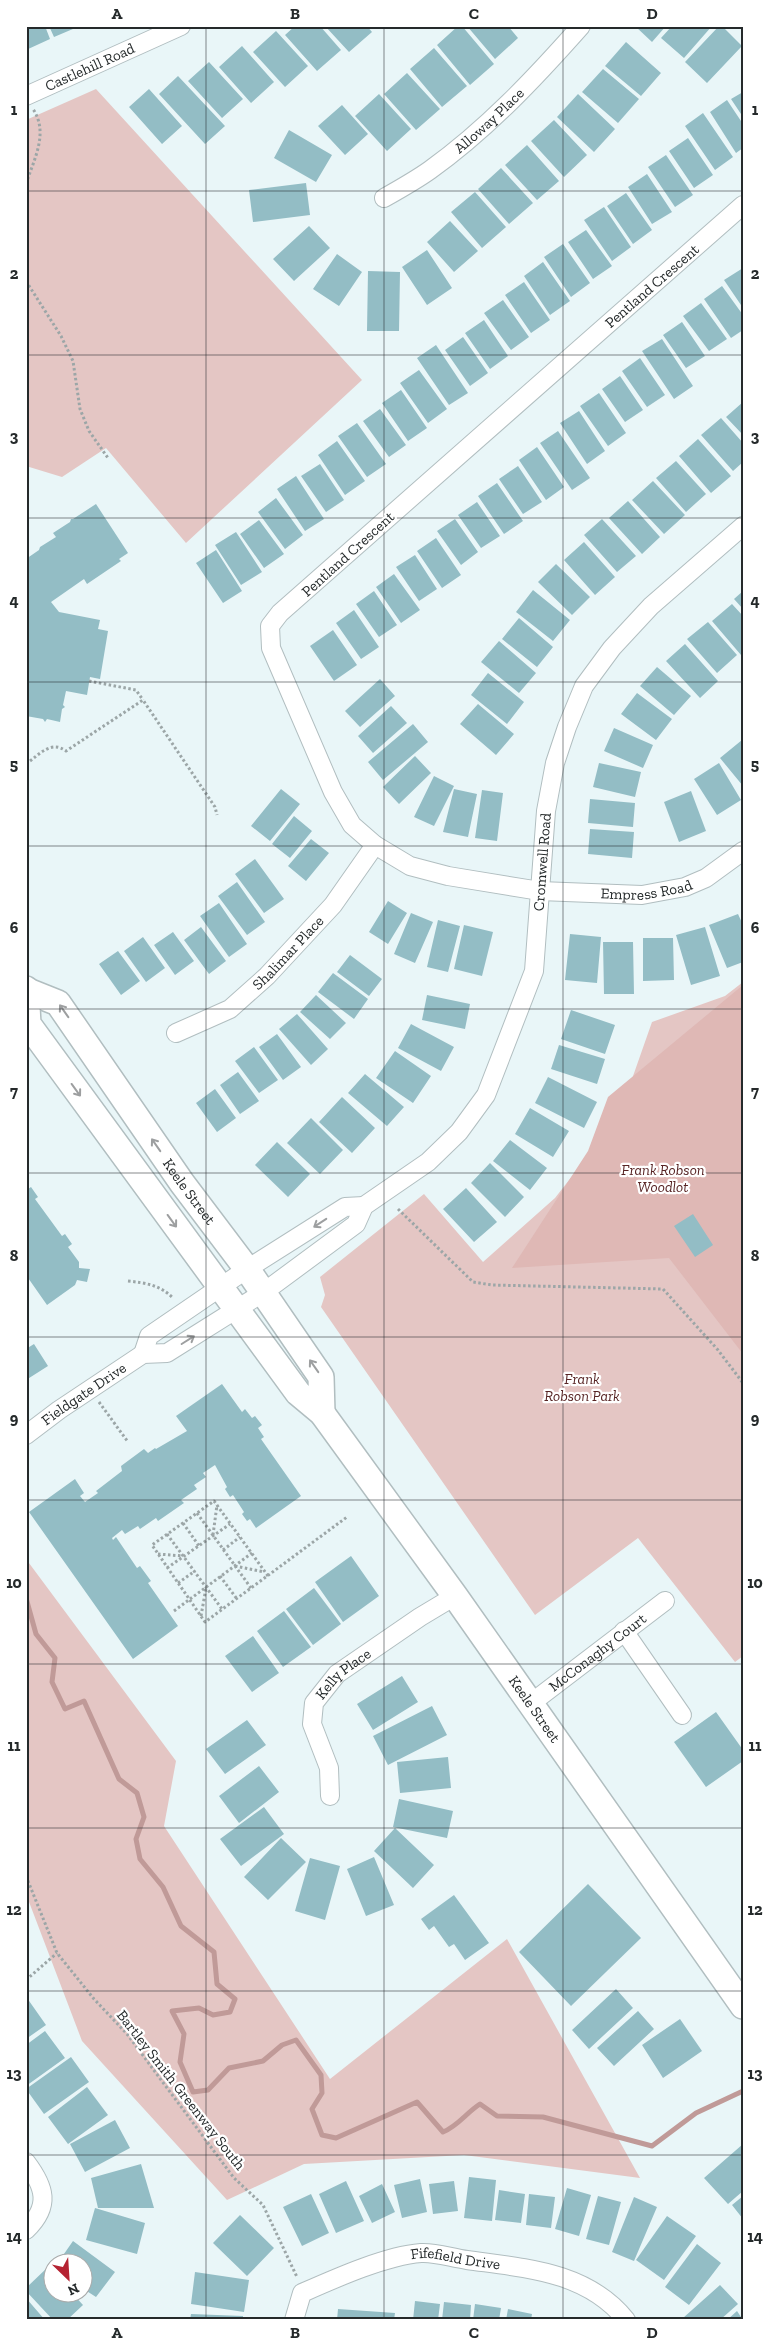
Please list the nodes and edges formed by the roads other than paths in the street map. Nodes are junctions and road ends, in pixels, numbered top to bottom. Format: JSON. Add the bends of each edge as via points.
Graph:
{"nodes":[{"id":1,"x":180,"y":26,"type":"edge"},
{"id":2,"x":581,"y":26,"type":"edge"},
{"id":3,"x":29,"y":102,"type":"edge"},
{"id":4,"x":384,"y":198,"type":"dead end"},
{"id":5,"x":743,"y":205,"type":"edge"},
{"id":6,"x":743,"y":526,"type":"edge"},
{"id":7,"x":375,"y":845,"type":"junction"},
{"id":8,"x":743,"y":851,"type":"edge"},
{"id":9,"x":540,"y":891,"type":"junction"},
{"id":10,"x":27,"y":990,"type":"edge"},
{"id":11,"x":176,"y":1033,"type":"dead end"},
{"id":12,"x":364,"y":1206,"type":"junction"},
{"id":13,"x":247,"y":1269,"type":"junction"},
{"id":14,"x":220,"y":1287,"type":"junction"},
{"id":15,"x":264,"y":1292,"type":"junction"},
{"id":16,"x":237,"y":1310,"type":"junction"},
{"id":17,"x":143,"y":1354,"type":"junction"},
{"id":18,"x":322,"y":1413,"type":"junction"},
{"id":19,"x":26,"y":1435,"type":"edge"},
{"id":20,"x":454,"y":1596,"type":"junction"},
{"id":21,"x":665,"y":1601,"type":"dead end"},
{"id":22,"x":624,"y":1632,"type":"junction"},
{"id":23,"x":530,"y":1704,"type":"junction"},
{"id":24,"x":682,"y":1715,"type":"dead end"},
{"id":25,"x":330,"y":1796,"type":"dead end"},
{"id":26,"x":743,"y":2006,"type":"edge"},
{"id":27,"x":26,"y":2162,"type":"edge"},
{"id":28,"x":26,"y":2230,"type":"edge"},
{"id":29,"x":294,"y":2320,"type":"edge"},
{"id":30,"x":626,"y":2320,"type":"edge"}],
"edges":[{"from":1,"to":3,"type":"street","name":"Castlehill Road"},
{"from":2,"to":4,"type":"street","name":"Alloway Place","via":[[525,86],[463,144],[430,170]]},
{"from":5,"to":7,"type":"street","name":"Pentland Crescent","via":[[280,613],[270,626],[271,648],[332,792],[352,825]]},
{"from":6,"to":9,"type":"street","name":"Cromwell Road","via":[[651,606],[612,648],[584,686],[555,763],[546,811]]},
{"from":7,"to":9,"type":"street","name":"Pentland Crescent","via":[[410,866],[448,876]]},
{"from":7,"to":11,"type":"street","name":"Shalimar Place","via":[[333,905],[267,976],[230,1010]]},
{"from":8,"to":9,"type":"street","name":"Empress Road","via":[[706,878],[685,887],[642,896]]},
{"from":9,"to":12,"type":"street","name":"Cromwell Road","via":[[534,971],[486,1095],[459,1132],[428,1162]]},
{"from":13,"to":10,"type":"main road","name":"Keele Street","one_way":true,"via":[[182,1183],[58,1003]]},
{"from":10,"to":14,"type":"main road","name":"Keele Street","one_way":true,"via":[[28,1024]]},
{"from":12,"to":13,"type":"street","name":"Cromwell Road","one_way":true,"via":[[344,1207]]},
{"from":12,"to":15,"type":"street","name":"Cromwell Road","via":[[356,1224]]},
{"from":13,"to":14,"type":"street","name":"Fieldgate Drive"},
{"from":13,"to":15,"type":"main road","name":"Keele Street"},
{"from":14,"to":16,"type":"main road","name":"Keele Street"},
{"from":14,"to":17,"type":"street","name":"Fieldgate Drive","via":[[149,1336]]},
{"from":15,"to":16,"type":"street","name":"Fieldgate Drive"},
{"from":18,"to":15,"type":"main road","name":"Keele Street","one_way":true,"via":[[321,1377]]},
{"from":17,"to":16,"type":"street","name":"Fieldgate Drive","one_way":true,"via":[[167,1353]]},
{"from":16,"to":18,"type":"main road","name":"Keele Street","via":[[298,1393]]},
{"from":17,"to":19,"type":"street","name":"Fieldgate Drive"},
{"from":18,"to":20,"type":"main road","name":"Keele Street"},
{"from":20,"to":23,"type":"main road","name":"Keele Street"},
{"from":20,"to":25,"type":"street","name":"Kelly Place","via":[[337,1674],[314,1703],[312,1724],[329,1768]]},
{"from":21,"to":22,"type":"street","name":"McConaghy Court"},
{"from":22,"to":23,"type":"street","name":"McConaghy Court"},
{"from":22,"to":24,"type":"street"},
{"from":23,"to":26,"type":"main road","name":"Keele Street"},
{"from":27,"to":28,"type":"street","via":[[43,2192],[43,2203],[36,2220]]},
{"from":29,"to":30,"type":"street","name":"Fifefield Drive","via":[[302,2293],[343,2275],[422,2253],[560,2275],[586,2286]]}]}
